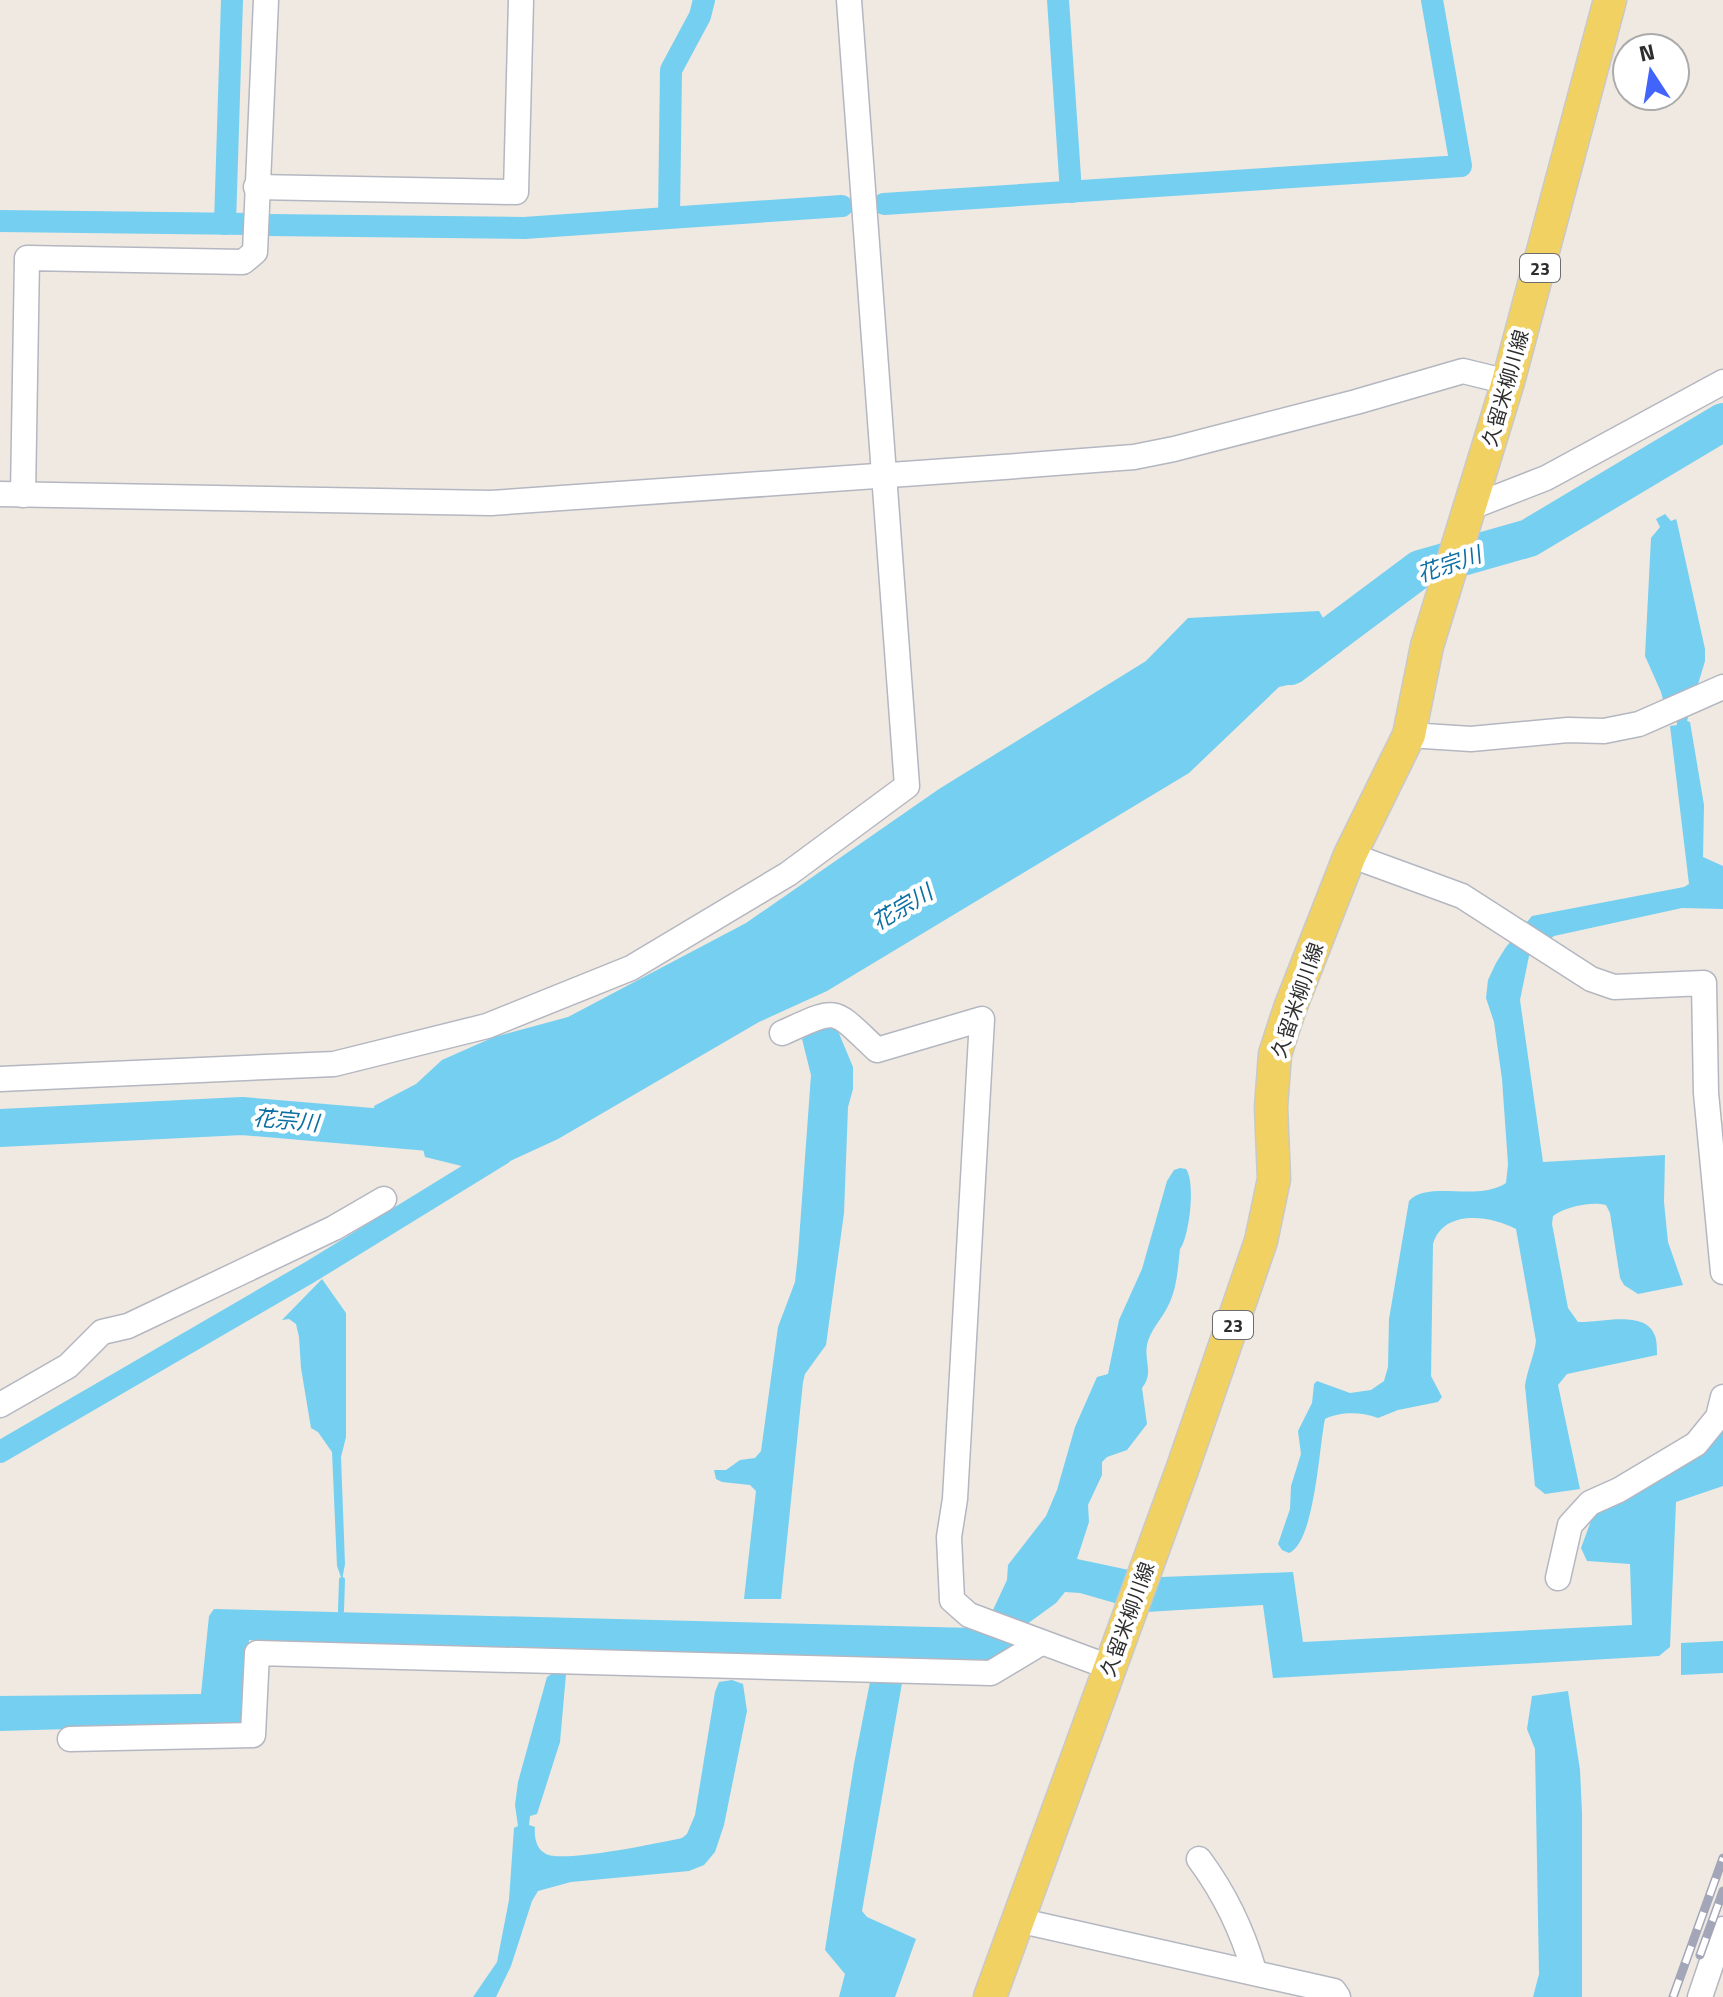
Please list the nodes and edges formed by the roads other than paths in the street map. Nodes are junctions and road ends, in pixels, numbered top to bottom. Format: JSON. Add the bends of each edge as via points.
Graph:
{"nodes":[{"id":1,"x":266,"y":0,"type":"edge"},
{"id":2,"x":521,"y":0,"type":"edge"},
{"id":3,"x":849,"y":0,"type":"edge"},
{"id":4,"x":1610,"y":0,"type":"edge"},
{"id":5,"x":256,"y":187,"type":"junction"},
{"id":6,"x":1508,"y":382,"type":"junction"},
{"id":7,"x":1723,"y":382,"type":"edge"},
{"id":8,"x":883,"y":476,"type":"junction"},
{"id":9,"x":11,"y":494,"type":"edge"},
{"id":10,"x":1465,"y":521,"type":"junction"},
{"id":11,"x":1723,"y":687,"type":"edge"},
{"id":12,"x":1409,"y":735,"type":"junction"},
{"id":13,"x":1350,"y":855,"type":"junction"},
{"id":14,"x":782,"y":1033,"type":"dead end"},
{"id":15,"x":0,"y":1079,"type":"edge"},
{"id":16,"x":1717,"y":1156,"type":"edge"},
{"id":17,"x":384,"y":1199,"type":"dead end"},
{"id":18,"x":1723,"y":1272,"type":"edge"},
{"id":19,"x":1723,"y":1397,"type":"edge"},
{"id":20,"x":0,"y":1405,"type":"edge"},
{"id":21,"x":1558,"y":1578,"type":"dead end"},
{"id":22,"x":1041,"y":1643,"type":"junction"},
{"id":23,"x":1109,"y":1667,"type":"junction"},
{"id":24,"x":70,"y":1739,"type":"dead end"},
{"id":25,"x":1199,"y":1859,"type":"dead end"},
{"id":26,"x":1017,"y":1920,"type":"junction"},
{"id":27,"x":1723,"y":1929,"type":"edge"},
{"id":28,"x":1254,"y":1971,"type":"junction"},
{"id":29,"x":990,"y":1997,"type":"edge"},
{"id":30,"x":1338,"y":1997,"type":"edge"},
{"id":31,"x":1700,"y":1997,"type":"edge"}],
"edges":[{"from":1,"to":5,"type":"street"},
{"from":2,"to":5,"type":"street","via":[[516,192]]},
{"from":3,"to":8,"type":"street"},
{"from":4,"to":6,"type":"main road","name":"久留米柳川線","number":"23"},
{"from":5,"to":9,"type":"street","via":[[255,252],[243,262],[27,258]]},
{"from":6,"to":8,"type":"street","via":[[1463,371],[1134,457]]},
{"from":6,"to":10,"type":"main road","name":"久留米柳川線","number":"23"},
{"from":7,"to":10,"type":"street"},
{"from":8,"to":9,"type":"street","via":[[491,503]]},
{"from":8,"to":15,"type":"street","via":[[907,786],[788,874],[631,968],[487,1026],[334,1064]]},
{"from":10,"to":12,"type":"main road","name":"久留米柳川線","number":"23","via":[[1427,646]]},
{"from":11,"to":12,"type":"street","via":[[1639,724],[1604,731],[1471,739]]},
{"from":12,"to":13,"type":"main road","name":"久留米柳川線","number":"23"},
{"from":13,"to":16,"type":"street","via":[[1462,896],[1591,979],[1614,987],[1704,983],[1706,1093]]},
{"from":13,"to":23,"type":"main road","name":"久留米柳川線","number":"23","via":[[1275,1054],[1274,1179],[1261,1241]]},
{"from":14,"to":22,"type":"street","via":[[825,1014],[839,1016],[877,1050],[982,1019],[949,1537],[952,1600],[969,1615]]},
{"from":16,"to":18,"type":"street"},
{"from":17,"to":20,"type":"street","via":[[128,1326],[102,1332],[68,1366]]},
{"from":19,"to":21,"type":"street","via":[[1718,1417],[1696,1444],[1590,1503],[1570,1525]]},
{"from":22,"to":23,"type":"street"},
{"from":22,"to":24,"type":"street","via":[[991,1673],[257,1653],[253,1735]]},
{"from":23,"to":26,"type":"main road","name":"久留米柳川線","number":"23"},
{"from":25,"to":28,"type":"street","via":[[1243,1933]]},
{"from":26,"to":28,"type":"street"},
{"from":26,"to":29,"type":"main road","name":"久留米柳川線","number":"23"},
{"from":27,"to":31,"type":"street"},
{"from":28,"to":30,"type":"street","via":[[1334,1991]]}]}
